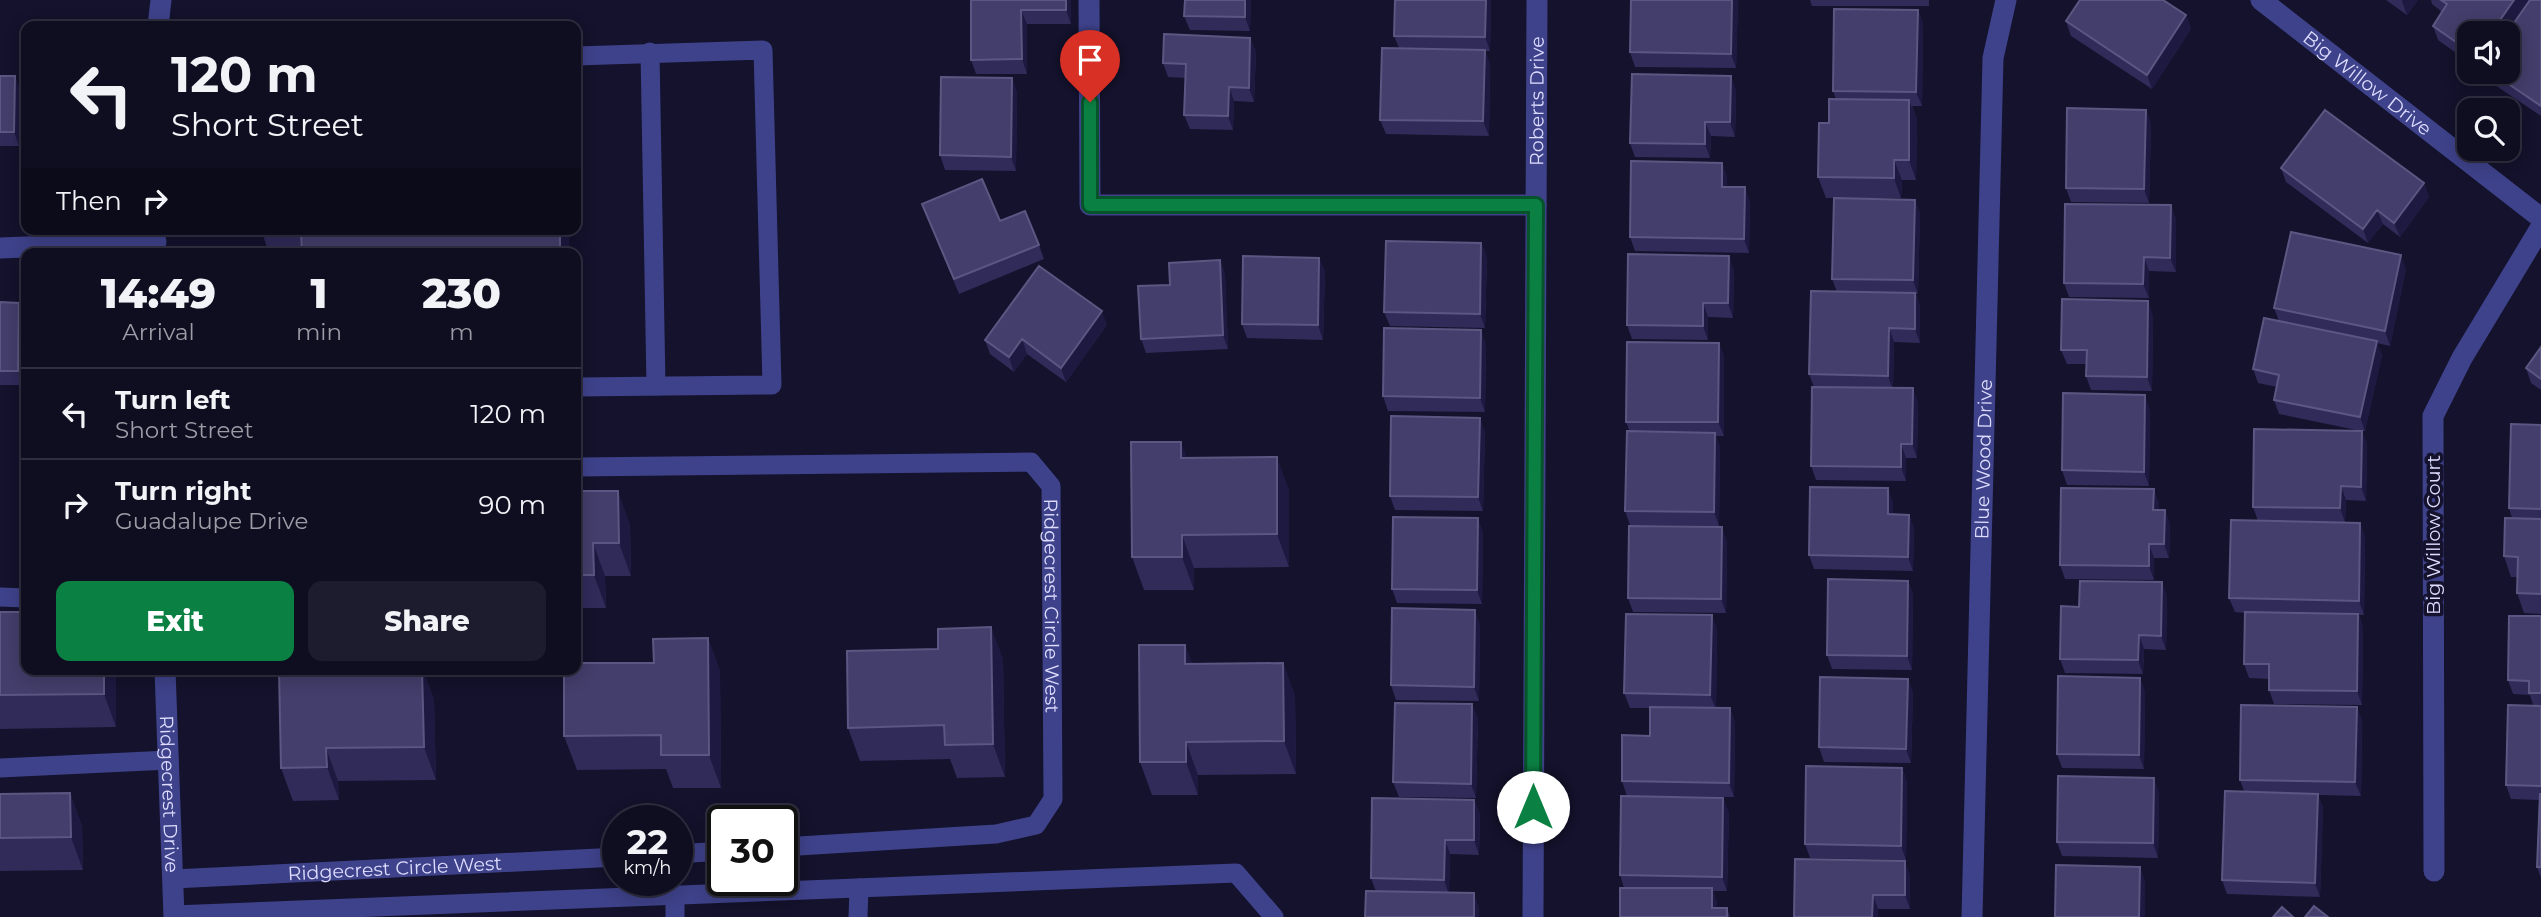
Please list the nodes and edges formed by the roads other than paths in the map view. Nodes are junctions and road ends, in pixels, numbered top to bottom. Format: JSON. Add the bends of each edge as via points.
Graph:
{"nodes":[{"id":1,"x":161,"y":0,"type":"edge"},
{"id":2,"x":1089,"y":0,"type":"edge"},
{"id":3,"x":1537,"y":0,"type":"edge"},
{"id":4,"x":2006,"y":0,"type":"edge"},
{"id":5,"x":2260,"y":0,"type":"edge"},
{"id":6,"x":159,"y":21,"type":"edge"},
{"id":7,"x":650,"y":52,"type":"junction"},
{"id":8,"x":581,"y":56,"type":"edge"},
{"id":9,"x":1536,"y":205,"type":"junction"},
{"id":10,"x":2541,"y":218,"type":"edge"},
{"id":11,"x":2541,"y":227,"type":"edge"},
{"id":12,"x":156,"y":242,"type":"edge"},
{"id":13,"x":0,"y":248,"type":"edge"},
{"id":14,"x":656,"y":386,"type":"junction"},
{"id":15,"x":581,"y":387,"type":"edge"},
{"id":16,"x":581,"y":467,"type":"edge"},
{"id":17,"x":0,"y":597,"type":"edge"},
{"id":18,"x":21,"y":598,"type":"edge"},
{"id":19,"x":165,"y":675,"type":"edge"},
{"id":20,"x":169,"y":760,"type":"junction"},
{"id":21,"x":0,"y":768,"type":"edge"},
{"id":22,"x":798,"y":846,"type":"edge"},
{"id":23,"x":602,"y":858,"type":"edge"},
{"id":24,"x":2434,"y":871,"type":"dead end"},
{"id":25,"x":173,"y":879,"type":"junction"},
{"id":26,"x":859,"y":888,"type":"junction"},
{"id":27,"x":693,"y":895,"type":"edge"},
{"id":28,"x":675,"y":896,"type":"joint"},
{"id":29,"x":174,"y":916,"type":"edge"},
{"id":30,"x":675,"y":917,"type":"edge"},
{"id":31,"x":858,"y":917,"type":"edge"},
{"id":32,"x":1274,"y":917,"type":"edge"},
{"id":33,"x":1533,"y":917,"type":"edge"},
{"id":34,"x":1972,"y":917,"type":"edge"}],
"edges":[{"from":1,"to":6,"type":"street"},
{"from":2,"to":9,"type":"street","via":[[1090,205]]},
{"from":3,"to":9,"type":"street","name":"Roberts Drive"},
{"from":4,"to":34,"type":"street","name":"Blue Wood Drive","via":[[1993,58]]},
{"from":5,"to":10,"type":"street","name":"Big Willow Drive"},
{"from":7,"to":8,"type":"lane"},
{"from":7,"to":14,"type":"lane"},
{"from":7,"to":14,"type":"lane","via":[[763,50],[772,385]]},
{"from":9,"to":33,"type":"street","name":"Roberts Drive"},
{"from":11,"to":24,"type":"street","name":"Big Willow Court","via":[[2462,358],[2433,416]]},
{"from":12,"to":13,"type":"street"},
{"from":14,"to":15,"type":"lane"},
{"from":16,"to":22,"type":"lane","name":"Ridgecrest Circle West","via":[[1031,462],[1051,486],[1052,799],[1036,825],[996,834]]},
{"from":17,"to":18,"type":"lane"},
{"from":19,"to":20,"type":"street","name":"Ridgecrest Drive"},
{"from":20,"to":21,"type":"lane"},
{"from":20,"to":25,"type":"street","name":"Ridgecrest Drive"},
{"from":23,"to":25,"type":"lane","name":"Ridgecrest Circle West"},
{"from":25,"to":29,"type":"street","name":"Ridgecrest Drive"},
{"from":26,"to":27,"type":"lane"},
{"from":26,"to":31,"type":"lane"},
{"from":26,"to":32,"type":"lane","via":[[1236,873]]},
{"from":28,"to":29,"type":"lane"},
{"from":28,"to":30,"type":"lane"}]}
